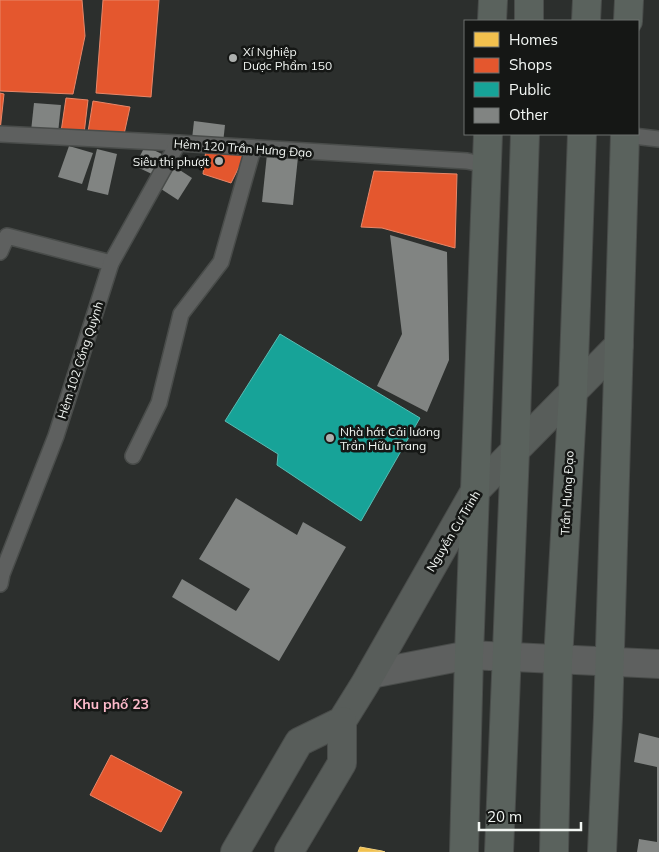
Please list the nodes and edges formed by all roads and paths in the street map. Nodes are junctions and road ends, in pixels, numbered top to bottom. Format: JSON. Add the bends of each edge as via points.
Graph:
{"nodes":[{"id":1,"x":493,"y":0,"type":"edge"},
{"id":2,"x":529,"y":0,"type":"edge"},
{"id":3,"x":586,"y":0,"type":"edge"},
{"id":4,"x":629,"y":0,"type":"edge"},
{"id":5,"x":492,"y":20,"type":"edge"},
{"id":6,"x":529,"y":20,"type":"edge"},
{"id":7,"x":586,"y":20,"type":"edge"},
{"id":8,"x":628,"y":20,"type":"edge"},
{"id":9,"x":0,"y":134,"type":"edge"},
{"id":10,"x":488,"y":135,"type":"edge"},
{"id":11,"x":525,"y":135,"type":"edge"},
{"id":12,"x":582,"y":135,"type":"edge"},
{"id":13,"x":625,"y":135,"type":"edge"},
{"id":14,"x":659,"y":139,"type":"edge"},
{"id":15,"x":178,"y":143,"type":"junction"},
{"id":16,"x":253,"y":149,"type":"junction"},
{"id":17,"x":486,"y":164,"type":"junction"},
{"id":18,"x":524,"y":165,"type":"junction"},
{"id":19,"x":0,"y":252,"type":"edge"},
{"id":20,"x":111,"y":263,"type":"junction"},
{"id":21,"x":619,"y":345,"type":"junction"},
{"id":22,"x":573,"y":392,"type":"junction"},
{"id":23,"x":515,"y":451,"type":"junction"},
{"id":24,"x":133,"y":456,"type":"dead end"},
{"id":25,"x":475,"y":492,"type":"junction"},
{"id":26,"x":0,"y":584,"type":"edge"},
{"id":27,"x":469,"y":655,"type":"junction"},
{"id":28,"x":506,"y":657,"type":"junction"},
{"id":29,"x":558,"y":660,"type":"junction"},
{"id":30,"x":610,"y":662,"type":"junction"},
{"id":31,"x":659,"y":664,"type":"edge"},
{"id":32,"x":371,"y":674,"type":"junction"},
{"id":33,"x":342,"y":721,"type":"junction"},
{"id":34,"x":235,"y":852,"type":"edge"},
{"id":35,"x":289,"y":852,"type":"edge"},
{"id":36,"x":464,"y":852,"type":"edge"},
{"id":37,"x":499,"y":852,"type":"edge"},
{"id":38,"x":554,"y":852,"type":"edge"},
{"id":39,"x":602,"y":852,"type":"edge"}],
"edges":[{"from":1,"to":5,"type":"main road"},
{"from":2,"to":6,"type":"main road"},
{"from":3,"to":7,"type":"main road"},
{"from":4,"to":8,"type":"main road"},
{"from":9,"to":15,"type":"lane","name":"Hẻm 120 Trần Hưng Đạo"},
{"from":10,"to":17,"type":"main road"},
{"from":11,"to":18,"type":"main road"},
{"from":12,"to":13,"type":"main road"},
{"from":12,"to":22,"type":"main road","name":"Trần Hưng Đạo"},
{"from":13,"to":14,"type":"lane"},
{"from":13,"to":21,"type":"main road"},
{"from":15,"to":16,"type":"lane","name":"Hẻm 120 Trần Hưng Đạo"},
{"from":15,"to":20,"type":"lane","name":"Hẻm 102 Cống Quỳnh"},
{"from":16,"to":17,"type":"lane","name":"Hẻm 120 Trần Hưng Đạo"},
{"from":16,"to":24,"type":"lane","via":[[221,262],[181,314],[159,403]]},
{"from":17,"to":18,"type":"main road"},
{"from":17,"to":25,"type":"main road"},
{"from":18,"to":23,"type":"main road"},
{"from":19,"to":20,"type":"lane","via":[[7,236]]},
{"from":20,"to":26,"type":"lane","name":"Hẻm 102 Cống Quỳnh","via":[[56,436]]},
{"from":21,"to":22,"type":"street","name":"Nguyễn Cư Trinh"},
{"from":21,"to":30,"type":"main road"},
{"from":22,"to":23,"type":"street","name":"Nguyễn Cư Trinh"},
{"from":22,"to":29,"type":"main road","name":"Trần Hưng Đạo"},
{"from":23,"to":25,"type":"street","name":"Nguyễn Cư Trinh"},
{"from":23,"to":28,"type":"main road"},
{"from":25,"to":27,"type":"main road"},
{"from":25,"to":32,"type":"street","name":"Nguyễn Cư Trinh"},
{"from":27,"to":28,"type":"street"},
{"from":27,"to":32,"type":"street"},
{"from":27,"to":36,"type":"main road"},
{"from":28,"to":29,"type":"street"},
{"from":28,"to":37,"type":"main road"},
{"from":29,"to":30,"type":"street"},
{"from":29,"to":38,"type":"main road","name":"Trần Hưng Đạo"},
{"from":30,"to":31,"type":"street"},
{"from":30,"to":39,"type":"main road"},
{"from":32,"to":33,"type":"street","name":"Nguyễn Cư Trinh"},
{"from":33,"to":34,"type":"street","via":[[300,742]]},
{"from":33,"to":35,"type":"street","via":[[342,763]]}]}
